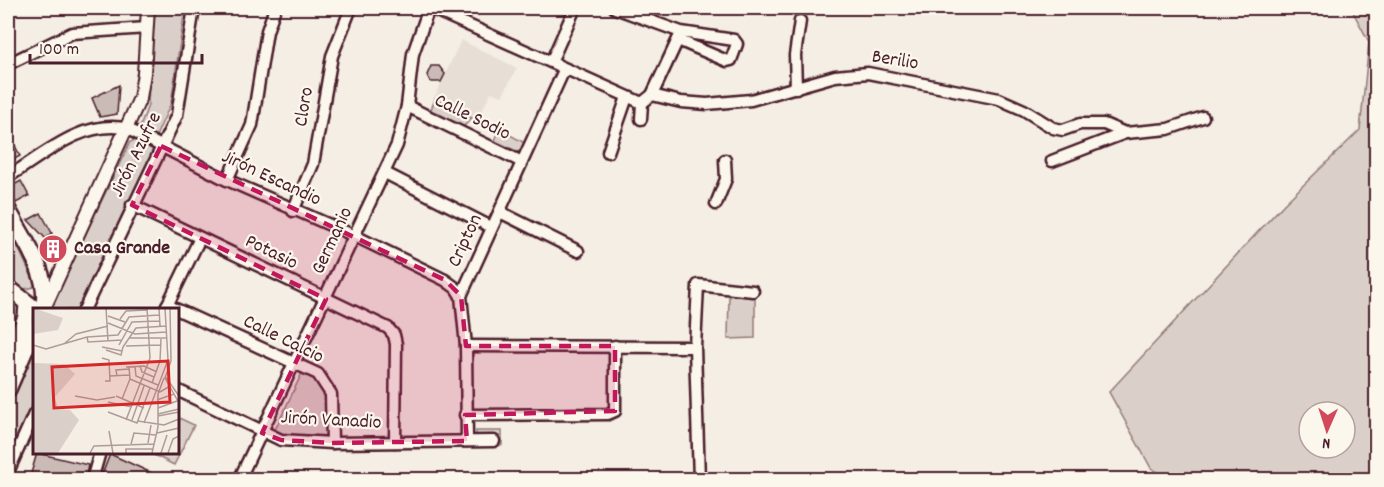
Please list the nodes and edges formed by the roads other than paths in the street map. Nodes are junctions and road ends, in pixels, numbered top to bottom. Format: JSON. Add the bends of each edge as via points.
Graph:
{"nodes":[{"id":1,"x":148,"y":8,"type":"edge"},
{"id":2,"x":194,"y":8,"type":"edge"},
{"id":3,"x":275,"y":8,"type":"edge"},
{"id":4,"x":351,"y":8,"type":"edge"},
{"id":5,"x":430,"y":8,"type":"edge"},
{"id":6,"x":575,"y":8,"type":"edge"},
{"id":7,"x":615,"y":8,"type":"edge"},
{"id":8,"x":800,"y":21,"type":"dead end"},
{"id":9,"x":147,"y":28,"type":"junction"},
{"id":10,"x":680,"y":36,"type":"junction"},
{"id":11,"x":551,"y":62,"type":"junction"},
{"id":12,"x":8,"y":64,"type":"edge"},
{"id":13,"x":564,"y":70,"type":"junction"},
{"id":14,"x":796,"y":88,"type":"junction"},
{"id":15,"x":652,"y":95,"type":"junction"},
{"id":16,"x":627,"y":97,"type":"junction"},
{"id":17,"x":642,"y":103,"type":"junction"},
{"id":18,"x":407,"y":106,"type":"junction"},
{"id":19,"x":1203,"y":117,"type":"dead end"},
{"id":20,"x":640,"y":119,"type":"dead end"},
{"id":21,"x":128,"y":129,"type":"junction"},
{"id":22,"x":1125,"y":133,"type":"junction"},
{"id":23,"x":161,"y":146,"type":"junction"},
{"id":24,"x":608,"y":152,"type":"dead end"},
{"id":25,"x":725,"y":160,"type":"dead end"},
{"id":26,"x":1052,"y":161,"type":"dead end"},
{"id":27,"x":522,"y":162,"type":"junction"},
{"id":28,"x":385,"y":173,"type":"junction"},
{"id":29,"x":8,"y":177,"type":"edge"},
{"id":30,"x":227,"y":180,"type":"junction"},
{"id":31,"x":716,"y":204,"type":"dead end"},
{"id":32,"x":132,"y":205,"type":"junction"},
{"id":33,"x":8,"y":210,"type":"edge"},
{"id":34,"x":293,"y":211,"type":"junction"},
{"id":35,"x":500,"y":212,"type":"junction"},
{"id":36,"x":491,"y":227,"type":"junction"},
{"id":37,"x":355,"y":236,"type":"junction"},
{"id":38,"x":200,"y":238,"type":"junction"},
{"id":39,"x":578,"y":252,"type":"dead end"},
{"id":40,"x":8,"y":288,"type":"edge"},
{"id":41,"x":753,"y":291,"type":"dead end"},
{"id":42,"x":461,"y":296,"type":"junction"},
{"id":43,"x":326,"y":299,"type":"junction"},
{"id":44,"x":27,"y":304,"type":"junction"},
{"id":45,"x":34,"y":308,"type":"edge"},
{"id":46,"x":43,"y":308,"type":"edge"},
{"id":47,"x":43,"y":308,"type":"edge"},
{"id":48,"x":85,"y":308,"type":"edge"},
{"id":49,"x":166,"y":308,"type":"edge"},
{"id":50,"x":178,"y":313,"type":"edge"},
{"id":51,"x":33,"y":330,"type":"edge"},
{"id":52,"x":466,"y":346,"type":"junction"},
{"id":53,"x":615,"y":346,"type":"junction"},
{"id":54,"x":695,"y":347,"type":"junction"},
{"id":55,"x":8,"y":358,"type":"edge"},
{"id":56,"x":295,"y":363,"type":"junction"},
{"id":57,"x":8,"y":389,"type":"edge"},
{"id":58,"x":178,"y":391,"type":"edge"},
{"id":59,"x":465,"y":415,"type":"junction"},
{"id":60,"x":33,"y":416,"type":"edge"},
{"id":61,"x":262,"y":433,"type":"junction"},
{"id":62,"x":467,"y":441,"type":"junction"},
{"id":63,"x":494,"y":441,"type":"dead end"},
{"id":64,"x":395,"y":442,"type":"junction"},
{"id":65,"x":332,"y":443,"type":"junction"},
{"id":66,"x":100,"y":454,"type":"edge"},
{"id":67,"x":8,"y":472,"type":"edge"},
{"id":68,"x":92,"y":480,"type":"edge"},
{"id":69,"x":239,"y":480,"type":"edge"},
{"id":70,"x":699,"y":480,"type":"edge"}],
"edges":[{"from":1,"to":9,"type":"street"},
{"from":2,"to":23,"type":"street","name":"Jirón Azufre","via":[[182,100]]},
{"from":3,"to":30,"type":"street","via":[[267,31],[252,125]]},
{"from":4,"to":34,"type":"street","name":"Cloro","via":[[332,56],[313,164]]},
{"from":5,"to":11,"type":"street"},
{"from":5,"to":18,"type":"street","name":"Germanio","via":[[413,54]]},
{"from":6,"to":11,"type":"street"},
{"from":7,"to":10,"type":"street"},
{"from":8,"to":14,"type":"street"},
{"from":9,"to":12,"type":"street","via":[[72,33]]},
{"from":9,"to":21,"type":"street","via":[[140,98]]},
{"from":10,"to":10,"type":"street","via":[[728,61],[737,44],[734,40]]},
{"from":10,"to":15,"type":"street"},
{"from":11,"to":13,"type":"street"},
{"from":13,"to":16,"type":"street"},
{"from":13,"to":27,"type":"street","name":"Cripton"},
{"from":14,"to":15,"type":"street","name":"Berilio","via":[[751,100],[707,104]]},
{"from":14,"to":22,"type":"street","name":"Berilio","via":[[835,76],[868,73],[999,99],[1053,128],[1104,124]]},
{"from":15,"to":17,"type":"street"},
{"from":16,"to":17,"type":"street"},
{"from":16,"to":24,"type":"street"},
{"from":17,"to":20,"type":"street"},
{"from":18,"to":27,"type":"street","name":"Calle Sodio"},
{"from":18,"to":28,"type":"street","name":"Germanio","via":[[398,145]]},
{"from":19,"to":22,"type":"street","via":[[1168,129]]},
{"from":21,"to":23,"type":"street","name":"Jirón Escandio"},
{"from":21,"to":29,"type":"street","via":[[114,126],[81,132]]},
{"from":21,"to":46,"type":"street"},
{"from":22,"to":26,"type":"street"},
{"from":23,"to":30,"type":"street","name":"Jirón Escandio"},
{"from":23,"to":32,"type":"street","name":"Jirón Azufre"},
{"from":25,"to":31,"type":"street","via":[[726,179]]},
{"from":27,"to":35,"type":"street","name":"Cripton"},
{"from":28,"to":36,"type":"street"},
{"from":28,"to":37,"type":"street","name":"Germanio"},
{"from":30,"to":34,"type":"street","name":"Jirón Escandio"},
{"from":32,"to":38,"type":"street","name":"Potasio"},
{"from":32,"to":48,"type":"street","name":"Jirón Azufre"},
{"from":33,"to":47,"type":"main road","via":[[40,273],[45,294]]},
{"from":34,"to":37,"type":"street","name":"Jirón Escandio"},
{"from":35,"to":36,"type":"street","name":"Cripton"},
{"from":35,"to":39,"type":"street"},
{"from":36,"to":42,"type":"street","name":"Cripton"},
{"from":37,"to":42,"type":"street","name":"Jirón Escandio","via":[[445,280]]},
{"from":37,"to":43,"type":"street","name":"Germanio"},
{"from":38,"to":43,"type":"street","name":"Potasio"},
{"from":38,"to":49,"type":"street"},
{"from":40,"to":44,"type":"main road"},
{"from":41,"to":54,"type":"street","via":[[698,285]]},
{"from":42,"to":52,"type":"street","name":"Cripton"},
{"from":43,"to":56,"type":"street","name":"Germanio"},
{"from":43,"to":64,"type":"street","name":"Potasio","via":[[388,328],[394,335]]},
{"from":44,"to":45,"type":"main road"},
{"from":44,"to":55,"type":"main road","via":[[26,317]]},
{"from":50,"to":56,"type":"street","name":"Calle Calcio"},
{"from":51,"to":57,"type":"main road"},
{"from":52,"to":53,"type":"street"},
{"from":52,"to":59,"type":"street","name":"Cripton"},
{"from":53,"to":54,"type":"street"},
{"from":53,"to":59,"type":"street","via":[[615,411]]},
{"from":54,"to":70,"type":"street"},
{"from":56,"to":61,"type":"street","name":"Germanio"},
{"from":56,"to":65,"type":"street","name":"Calle Calcio","via":[[318,374],[327,384],[331,394]]},
{"from":58,"to":61,"type":"street","name":"Jirón Vanadio"},
{"from":59,"to":62,"type":"street","name":"Cripton"},
{"from":60,"to":67,"type":"street"},
{"from":61,"to":65,"type":"street","name":"Jirón Vanadio","via":[[281,440]]},
{"from":61,"to":69,"type":"street","name":"Germanio"},
{"from":62,"to":63,"type":"street","name":"Jirón Vanadio"},
{"from":62,"to":64,"type":"street","name":"Jirón Vanadio"},
{"from":64,"to":65,"type":"street","name":"Jirón Vanadio"},
{"from":66,"to":68,"type":"street"}]}
